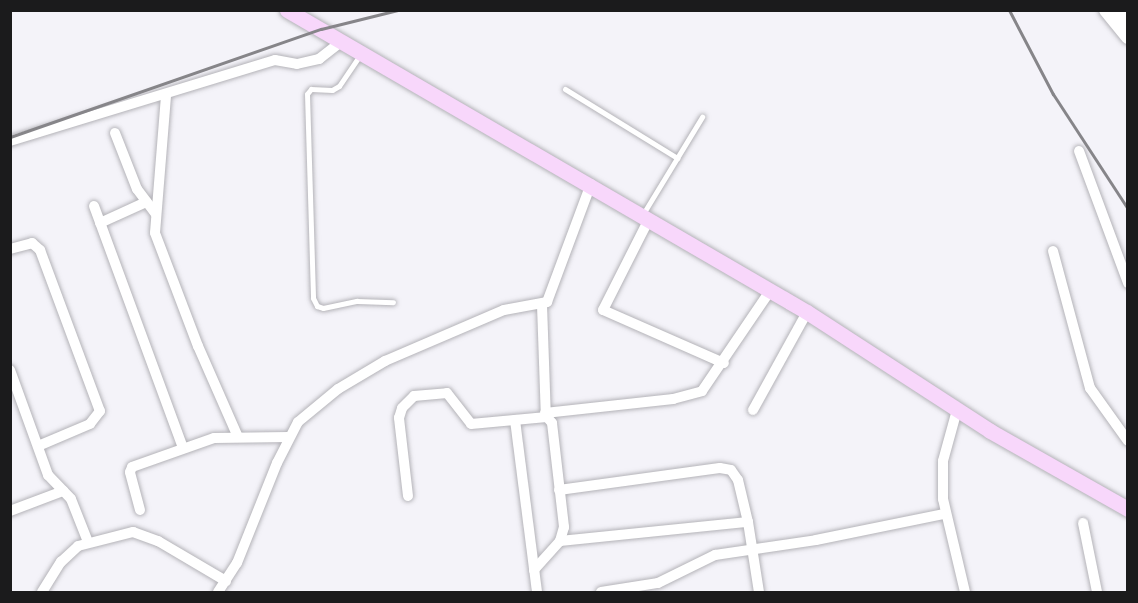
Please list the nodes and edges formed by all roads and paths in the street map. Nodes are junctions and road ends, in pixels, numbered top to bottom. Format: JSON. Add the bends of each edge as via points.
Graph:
{"nodes":[{"id":1,"x":287,"y":10,"type":"edge"},
{"id":2,"x":1106,"y":10,"type":"edge"},
{"id":3,"x":1118,"y":10,"type":"edge"},
{"id":4,"x":1128,"y":22,"type":"edge"},
{"id":5,"x":1128,"y":37,"type":"edge"},
{"id":6,"x":341,"y":42,"type":"junction"},
{"id":7,"x":360,"y":53,"type":"junction"},
{"id":8,"x":565,"y":89,"type":"dead end"},
{"id":9,"x":166,"y":96,"type":"junction"},
{"id":10,"x":702,"y":117,"type":"dead end"},
{"id":11,"x":115,"y":133,"type":"dead end"},
{"id":12,"x":10,"y":141,"type":"edge"},
{"id":13,"x":1079,"y":151,"type":"dead end"},
{"id":14,"x":677,"y":158,"type":"junction"},
{"id":15,"x":591,"y":184,"type":"junction"},
{"id":16,"x":146,"y":202,"type":"junction"},
{"id":17,"x":94,"y":206,"type":"dead end"},
{"id":18,"x":156,"y":214,"type":"junction"},
{"id":19,"x":646,"y":217,"type":"junction"},
{"id":20,"x":100,"y":223,"type":"junction"},
{"id":21,"x":10,"y":249,"type":"edge"},
{"id":22,"x":1053,"y":251,"type":"dead end"},
{"id":23,"x":1128,"y":283,"type":"edge"},
{"id":24,"x":770,"y":291,"type":"junction"},
{"id":25,"x":393,"y":302,"type":"dead end"},
{"id":26,"x":542,"y":305,"type":"junction"},
{"id":27,"x":807,"y":312,"type":"junction"},
{"id":28,"x":724,"y":363,"type":"junction"},
{"id":29,"x":10,"y":370,"type":"edge"},
{"id":30,"x":753,"y":410,"type":"dead end"},
{"id":31,"x":957,"y":410,"type":"junction"},
{"id":32,"x":546,"y":415,"type":"junction"},
{"id":33,"x":515,"y":420,"type":"junction"},
{"id":34,"x":237,"y":435,"type":"junction"},
{"id":35,"x":289,"y":436,"type":"junction"},
{"id":36,"x":1128,"y":441,"type":"edge"},
{"id":37,"x":38,"y":446,"type":"junction"},
{"id":38,"x":183,"y":448,"type":"junction"},
{"id":39,"x":559,"y":490,"type":"junction"},
{"id":40,"x":63,"y":491,"type":"junction"},
{"id":41,"x":408,"y":496,"type":"dead end"},
{"id":42,"x":1128,"y":506,"type":"edge"},
{"id":43,"x":140,"y":510,"type":"dead end"},
{"id":44,"x":10,"y":511,"type":"edge"},
{"id":45,"x":944,"y":514,"type":"junction"},
{"id":46,"x":748,"y":522,"type":"junction"},
{"id":47,"x":1083,"y":523,"type":"dead end"},
{"id":48,"x":561,"y":541,"type":"junction"},
{"id":49,"x":88,"y":542,"type":"junction"},
{"id":50,"x":753,"y":550,"type":"junction"},
{"id":51,"x":534,"y":570,"type":"junction"},
{"id":52,"x":226,"y":581,"type":"junction"},
{"id":53,"x":42,"y":592,"type":"edge"},
{"id":54,"x":218,"y":592,"type":"edge"},
{"id":55,"x":537,"y":592,"type":"edge"},
{"id":56,"x":601,"y":592,"type":"edge"},
{"id":57,"x":759,"y":592,"type":"edge"},
{"id":58,"x":965,"y":592,"type":"edge"},
{"id":59,"x":1097,"y":592,"type":"edge"}],
"edges":[{"from":1,"to":6,"type":"main road"},
{"from":2,"to":5,"type":"street"},
{"from":3,"to":4,"type":"street"},
{"from":6,"to":7,"type":"main road"},
{"from":6,"to":9,"type":"street","via":[[319,59],[297,64],[275,60]]},
{"from":7,"to":15,"type":"main road"},
{"from":7,"to":25,"type":"lane","via":[[336,89],[311,89],[307,94],[313,298],[323,308],[357,302]]},
{"from":8,"to":14,"type":"lane"},
{"from":9,"to":12,"type":"street"},
{"from":9,"to":18,"type":"street"},
{"from":10,"to":14,"type":"lane"},
{"from":11,"to":16,"type":"street"},
{"from":13,"to":23,"type":"street"},
{"from":14,"to":19,"type":"lane"},
{"from":15,"to":19,"type":"main road"},
{"from":15,"to":26,"type":"street","via":[[554,292]]},
{"from":16,"to":18,"type":"street"},
{"from":16,"to":20,"type":"street"},
{"from":17,"to":20,"type":"street"},
{"from":18,"to":34,"type":"street","via":[[155,233],[167,271]]},
{"from":19,"to":24,"type":"main road"},
{"from":19,"to":28,"type":"street","via":[[603,310]]},
{"from":20,"to":38,"type":"street"},
{"from":21,"to":37,"type":"street","via":[[32,243],[40,250],[100,411],[90,424]]},
{"from":22,"to":36,"type":"street","via":[[1090,388]]},
{"from":24,"to":27,"type":"main road"},
{"from":24,"to":28,"type":"street"},
{"from":26,"to":32,"type":"street"},
{"from":26,"to":35,"type":"street","via":[[504,310],[385,361],[311,410]]},
{"from":27,"to":30,"type":"street"},
{"from":27,"to":31,"type":"main road"},
{"from":28,"to":32,"type":"street","via":[[709,386],[699,393]]},
{"from":29,"to":37,"type":"street"},
{"from":31,"to":42,"type":"main road","via":[[1102,498]]},
{"from":31,"to":45,"type":"street","via":[[943,461]]},
{"from":32,"to":33,"type":"street"},
{"from":32,"to":39,"type":"street","via":[[552,423]]},
{"from":33,"to":41,"type":"street","via":[[471,424],[451,397],[442,392],[409,399],[399,418]]},
{"from":33,"to":51,"type":"street"},
{"from":34,"to":35,"type":"street"},
{"from":34,"to":38,"type":"street"},
{"from":35,"to":52,"type":"street"},
{"from":37,"to":40,"type":"street","via":[[50,479]]},
{"from":38,"to":43,"type":"street","via":[[130,468]]},
{"from":39,"to":46,"type":"street","via":[[726,468],[738,480]]},
{"from":39,"to":48,"type":"street","via":[[564,527]]},
{"from":40,"to":44,"type":"street"},
{"from":40,"to":49,"type":"street","via":[[71,500]]},
{"from":45,"to":50,"type":"street"},
{"from":45,"to":58,"type":"street"},
{"from":46,"to":48,"type":"street"},
{"from":46,"to":50,"type":"street"},
{"from":47,"to":59,"type":"street"},
{"from":48,"to":51,"type":"street"},
{"from":49,"to":52,"type":"street","via":[[141,533]]},
{"from":49,"to":53,"type":"street","via":[[69,552]]},
{"from":50,"to":56,"type":"street","via":[[707,557],[658,583]]},
{"from":50,"to":57,"type":"street"},
{"from":51,"to":55,"type":"street"},
{"from":52,"to":54,"type":"street"}]}
